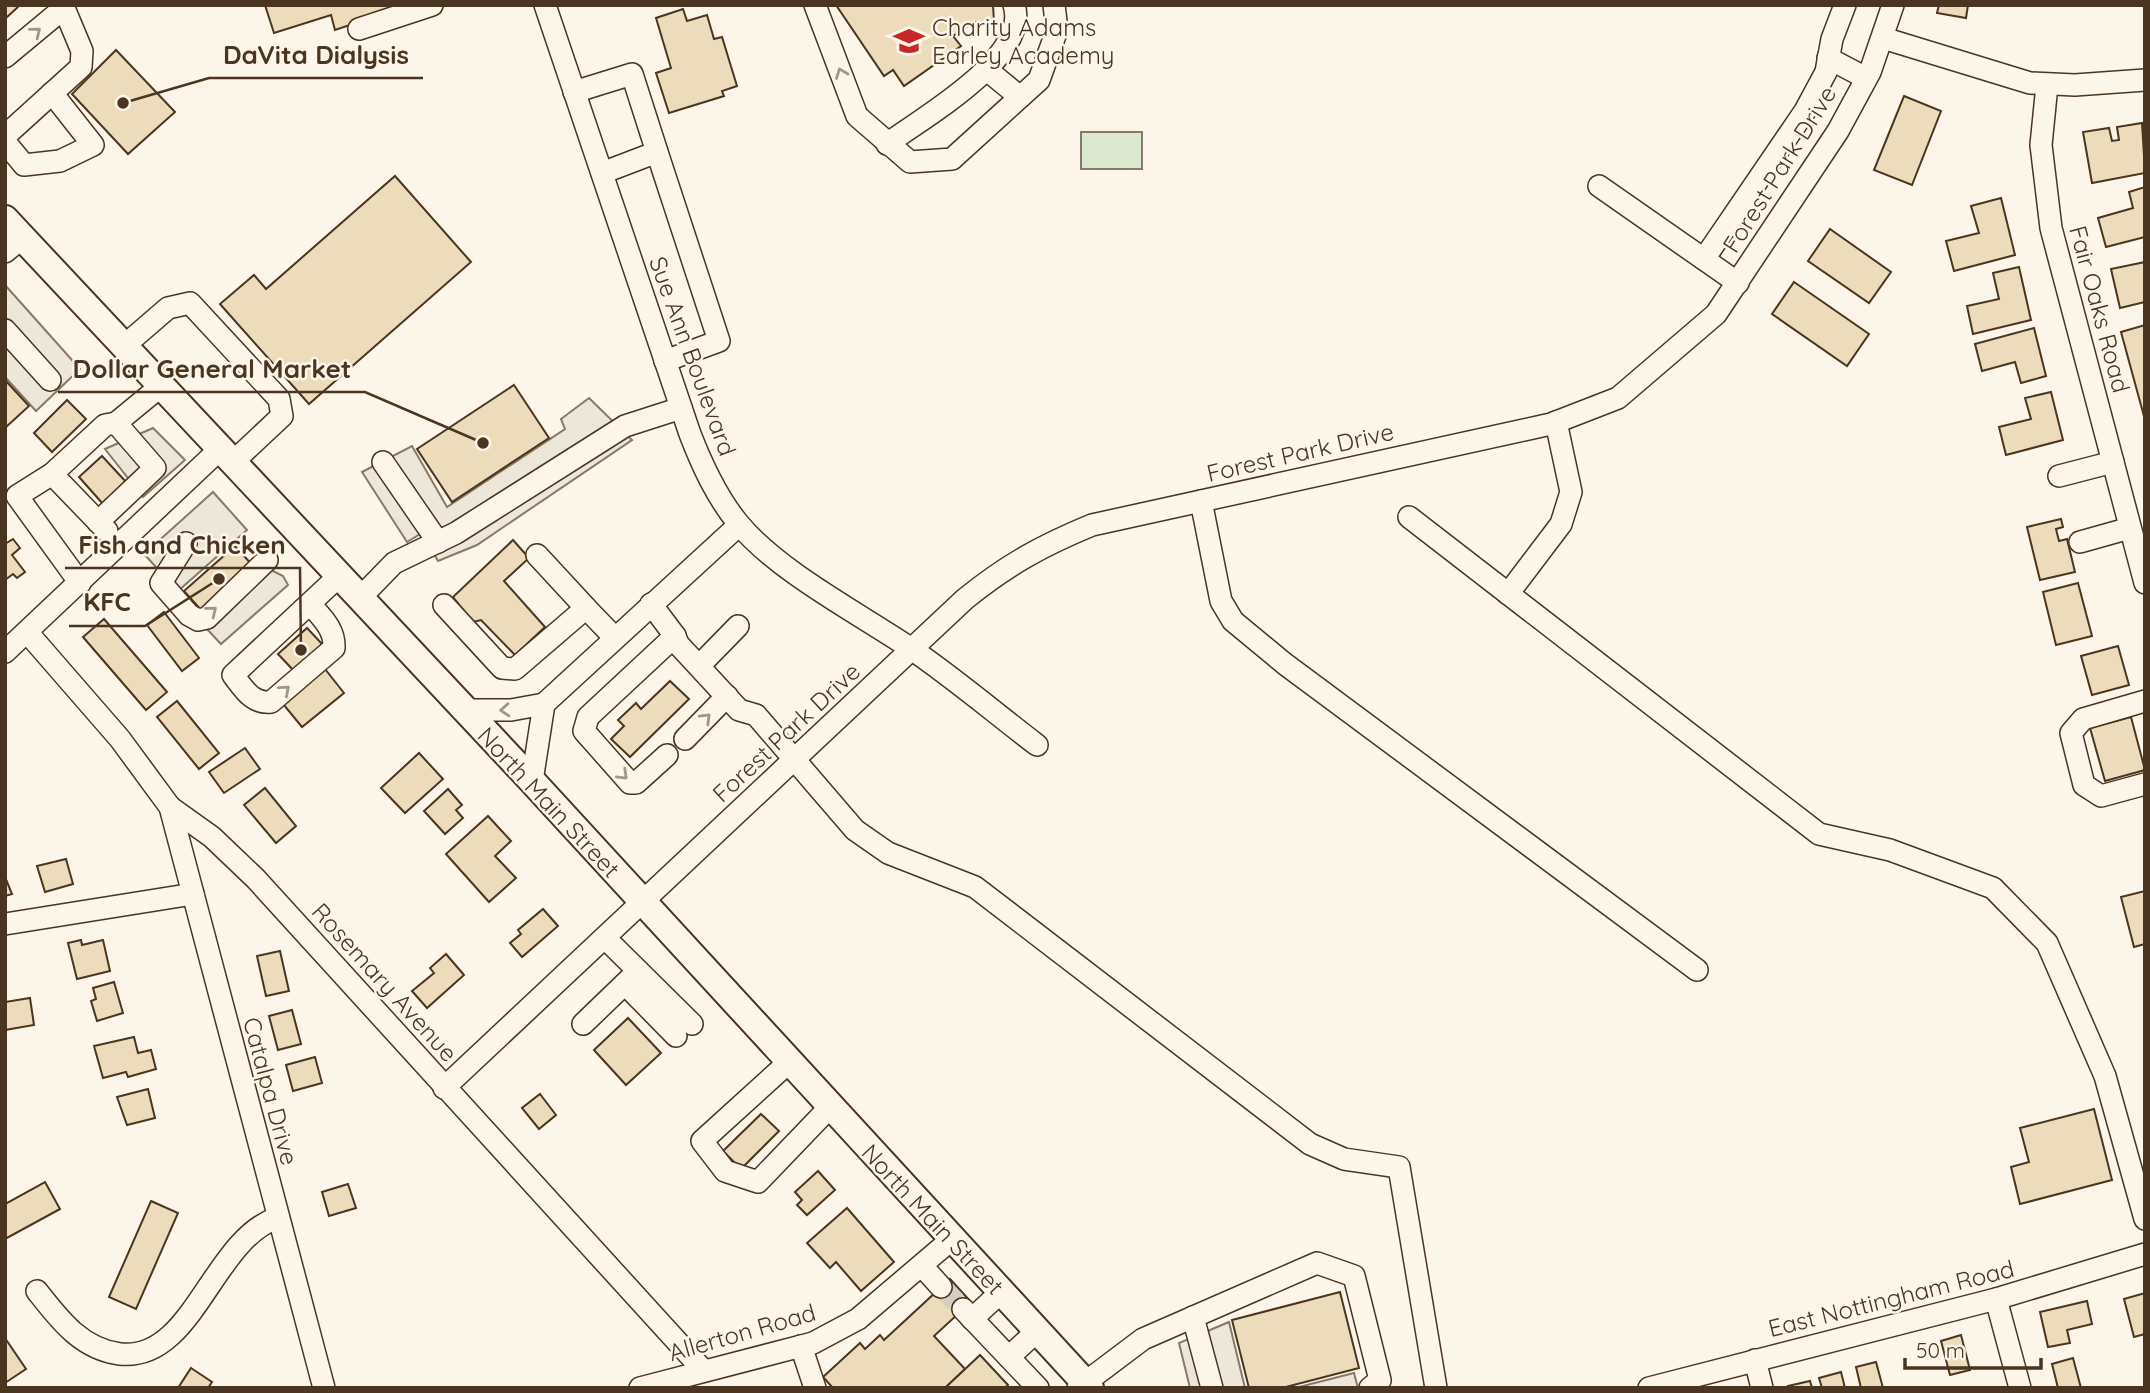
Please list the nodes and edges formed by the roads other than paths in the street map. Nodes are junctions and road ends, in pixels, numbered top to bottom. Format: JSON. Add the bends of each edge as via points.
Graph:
{"nodes":[{"id":1,"x":432,"y":5,"type":"edge"},
{"id":2,"x":545,"y":5,"type":"edge"},
{"id":3,"x":815,"y":5,"type":"edge"},
{"id":4,"x":1014,"y":5,"type":"edge"},
{"id":5,"x":1054,"y":5,"type":"edge"},
{"id":6,"x":1846,"y":5,"type":"edge"},
{"id":7,"x":1893,"y":5,"type":"edge"},
{"id":8,"x":64,"y":7,"type":"edge"},
{"id":9,"x":359,"y":29,"type":"dead end"},
{"id":10,"x":1883,"y":38,"type":"junction"},
{"id":11,"x":5,"y":57,"type":"edge"},
{"id":12,"x":1828,"y":58,"type":"junction"},
{"id":13,"x":987,"y":71,"type":"junction"},
{"id":14,"x":1866,"y":78,"type":"junction"},
{"id":15,"x":2145,"y":80,"type":"edge"},
{"id":16,"x":2047,"y":85,"type":"junction"},
{"id":17,"x":574,"y":92,"type":"junction"},
{"id":18,"x":52,"y":93,"type":"junction"},
{"id":19,"x":1020,"y":97,"type":"junction"},
{"id":20,"x":5,"y":136,"type":"edge"},
{"id":21,"x":880,"y":138,"type":"junction"},
{"id":22,"x":5,"y":142,"type":"edge"},
{"id":23,"x":657,"y":152,"type":"junction"},
{"id":24,"x":602,"y":173,"type":"junction"},
{"id":25,"x":1599,"y":186,"type":"dead end"},
{"id":26,"x":11,"y":236,"type":"edge"},
{"id":27,"x":1704,"y":259,"type":"junction"},
{"id":28,"x":1738,"y":283,"type":"junction"},
{"id":29,"x":5,"y":330,"type":"edge"},
{"id":30,"x":124,"y":346,"type":"junction"},
{"id":31,"x":665,"y":361,"type":"junction"},
{"id":32,"x":50,"y":380,"type":"dead end"},
{"id":33,"x":161,"y":386,"type":"junction"},
{"id":34,"x":681,"y":408,"type":"junction"},
{"id":35,"x":1556,"y":422,"type":"junction"},
{"id":36,"x":116,"y":423,"type":"junction"},
{"id":37,"x":225,"y":456,"type":"junction"},
{"id":38,"x":383,"y":462,"type":"dead end"},
{"id":39,"x":2113,"y":462,"type":"junction"},
{"id":40,"x":52,"y":474,"type":"junction"},
{"id":41,"x":2059,"y":476,"type":"dead end"},
{"id":42,"x":1201,"y":501,"type":"junction"},
{"id":43,"x":1409,"y":517,"type":"dead end"},
{"id":44,"x":98,"y":522,"type":"junction"},
{"id":45,"x":739,"y":525,"type":"junction"},
{"id":46,"x":2130,"y":528,"type":"junction"},
{"id":47,"x":438,"y":542,"type":"junction"},
{"id":48,"x":2080,"y":542,"type":"dead end"},
{"id":49,"x":186,"y":543,"type":"dead end"},
{"id":50,"x":120,"y":545,"type":"junction"},
{"id":51,"x":537,"y":555,"type":"dead end"},
{"id":52,"x":267,"y":560,"type":"dead end"},
{"id":53,"x":338,"y":577,"type":"junction"},
{"id":54,"x":80,"y":583,"type":"junction"},
{"id":55,"x":2145,"y":583,"type":"edge"},
{"id":56,"x":1508,"y":594,"type":"junction"},
{"id":57,"x":359,"y":599,"type":"junction"},
{"id":58,"x":310,"y":604,"type":"junction"},
{"id":59,"x":651,"y":604,"type":"junction"},
{"id":60,"x":444,"y":605,"type":"dead end"},
{"id":61,"x":586,"y":608,"type":"junction"},
{"id":62,"x":738,"y":626,"type":"dead end"},
{"id":63,"x":27,"y":632,"type":"junction"},
{"id":64,"x":675,"y":636,"type":"junction"},
{"id":65,"x":615,"y":638,"type":"junction"},
{"id":66,"x":912,"y":649,"type":"junction"},
{"id":67,"x":5,"y":652,"type":"edge"},
{"id":68,"x":698,"y":666,"type":"junction"},
{"id":69,"x":727,"y":696,"type":"junction"},
{"id":70,"x":2145,"y":701,"type":"edge"},
{"id":71,"x":544,"y":704,"type":"junction"},
{"id":72,"x":462,"y":710,"type":"junction"},
{"id":73,"x":685,"y":739,"type":"dead end"},
{"id":74,"x":1037,"y":746,"type":"dead end"},
{"id":75,"x":667,"y":755,"type":"dead end"},
{"id":76,"x":796,"y":758,"type":"junction"},
{"id":77,"x":532,"y":781,"type":"junction"},
{"id":78,"x":2145,"y":784,"type":"edge"},
{"id":79,"x":170,"y":807,"type":"junction"},
{"id":80,"x":193,"y":894,"type":"junction"},
{"id":81,"x":642,"y":903,"type":"junction"},
{"id":82,"x":5,"y":924,"type":"edge"},
{"id":83,"x":605,"y":938,"type":"junction"},
{"id":84,"x":1697,"y":970,"type":"dead end"},
{"id":85,"x":632,"y":977,"type":"junction"},
{"id":86,"x":583,"y":1024,"type":"dead end"},
{"id":87,"x":684,"y":1030,"type":"dead end"},
{"id":88,"x":789,"y":1062,"type":"junction"},
{"id":89,"x":444,"y":1088,"type":"junction"},
{"id":90,"x":831,"y":1107,"type":"junction"},
{"id":91,"x":277,"y":1218,"type":"junction"},
{"id":92,"x":2145,"y":1219,"type":"edge"},
{"id":93,"x":952,"y":1239,"type":"junction"},
{"id":94,"x":2145,"y":1254,"type":"edge"},
{"id":95,"x":922,"y":1266,"type":"junction"},
{"id":96,"x":941,"y":1287,"type":"tunnel mouth"},
{"id":97,"x":37,"y":1290,"type":"dead end"},
{"id":98,"x":1001,"y":1292,"type":"junction"},
{"id":99,"x":1996,"y":1299,"type":"junction"},
{"id":100,"x":1193,"y":1317,"type":"junction"},
{"id":101,"x":1037,"y":1331,"type":"junction"},
{"id":102,"x":801,"y":1346,"type":"junction"},
{"id":103,"x":1009,"y":1357,"type":"junction"},
{"id":104,"x":1755,"y":1360,"type":"junction"},
{"id":105,"x":703,"y":1370,"type":"junction"},
{"id":106,"x":1084,"y":1386,"type":"edge"},
{"id":107,"x":324,"y":1388,"type":"edge"},
{"id":108,"x":640,"y":1388,"type":"edge"},
{"id":109,"x":815,"y":1388,"type":"edge"},
{"id":110,"x":1038,"y":1388,"type":"edge"},
{"id":111,"x":1212,"y":1388,"type":"edge"},
{"id":112,"x":1370,"y":1388,"type":"edge"},
{"id":113,"x":1436,"y":1388,"type":"edge"},
{"id":114,"x":1649,"y":1388,"type":"edge"},
{"id":115,"x":1762,"y":1388,"type":"edge"},
{"id":116,"x":2020,"y":1388,"type":"edge"}],
"edges":[{"from":1,"to":9,"type":"street"},
{"from":2,"to":17,"type":"street","name":"Sue Ann Boulevard"},
{"from":21,"to":3,"type":"street","one_way":true,"via":[[858,116]]},
{"from":4,"to":13,"type":"street","via":[[1012,38]]},
{"from":5,"to":19,"type":"street","via":[[1057,30],[1053,42],[1039,79]]},
{"from":6,"to":12,"type":"street"},
{"from":7,"to":10,"type":"street","name":"Forest Park Drive"},
{"from":11,"to":8,"type":"street","one_way":true},
{"from":8,"to":18,"type":"street","via":[[82,51],[81,67]]},
{"from":10,"to":14,"type":"street","name":"Forest Park Drive"},
{"from":10,"to":16,"type":"street","via":[[2007,78]]},
{"from":12,"to":14,"type":"street"},
{"from":12,"to":27,"type":"street","via":[[1826,72],[1805,111]]},
{"from":13,"to":19,"type":"street"},
{"from":13,"to":21,"type":"street"},
{"from":14,"to":28,"type":"street","name":"Forest Park Drive","via":[[1831,142]]},
{"from":15,"to":16,"type":"street"},
{"from":16,"to":39,"type":"street","name":"Fair Oaks Road","via":[[2041,145],[2044,189]]},
{"from":17,"to":23,"type":"street","via":[[632,74]]},
{"from":17,"to":24,"type":"street","name":"Sue Ann Boulevard"},
{"from":18,"to":20,"type":"street"},
{"from":18,"to":22,"type":"street","via":[[93,145],[60,160],[24,165]]},
{"from":19,"to":21,"type":"street","via":[[952,159],[910,162]]},
{"from":23,"to":24,"type":"street"},
{"from":23,"to":31,"type":"street","via":[[719,341]]},
{"from":24,"to":31,"type":"street","name":"Sue Ann Boulevard"},
{"from":25,"to":27,"type":"street"},
{"from":26,"to":30,"type":"main road","name":"North Main Street"},
{"from":27,"to":28,"type":"street"},
{"from":28,"to":35,"type":"street","name":"Forest Park Drive","via":[[1716,314],[1618,398]]},
{"from":29,"to":32,"type":"street"},
{"from":30,"to":33,"type":"main road","name":"North Main Street"},
{"from":30,"to":37,"type":"street","via":[[168,308],[190,303],[279,399],[282,416]]},
{"from":31,"to":34,"type":"street","name":"Sue Ann Boulevard"},
{"from":33,"to":36,"type":"street"},
{"from":33,"to":37,"type":"main road","name":"North Main Street"},
{"from":34,"to":45,"type":"street","name":"Sue Ann Boulevard","via":[[704,470]]},
{"from":34,"to":47,"type":"street","via":[[625,426]]},
{"from":35,"to":42,"type":"street","name":"Forest Park Drive"},
{"from":35,"to":56,"type":"street","via":[[1571,492],[1561,524]]},
{"from":36,"to":40,"type":"street","via":[[105,425]]},
{"from":36,"to":44,"type":"street","via":[[155,468]]},
{"from":37,"to":50,"type":"street"},
{"from":37,"to":53,"type":"main road","name":"North Main Street"},
{"from":38,"to":47,"type":"street"},
{"from":39,"to":41,"type":"street"},
{"from":39,"to":46,"type":"street","name":"Fair Oaks Road"},
{"from":40,"to":44,"type":"street"},
{"from":40,"to":54,"type":"street","via":[[17,496]]},
{"from":42,"to":66,"type":"street","name":"Forest Park Drive","via":[[1092,526],[1051,542],[1003,568]]},
{"from":42,"to":84,"type":"street","via":[[1221,601],[1233,621],[1284,664]]},
{"from":43,"to":56,"type":"street"},
{"from":44,"to":50,"type":"street"},
{"from":45,"to":59,"type":"street"},
{"from":45,"to":66,"type":"street","name":"Sue Ann Boulevard","via":[[810,583]]},
{"from":46,"to":48,"type":"street"},
{"from":46,"to":55,"type":"street","name":"Fair Oaks Road"},
{"from":47,"to":57,"type":"street","via":[[394,563]]},
{"from":49,"to":52,"type":"street","one_way":true,"via":[[161,583],[198,620],[207,618]]},
{"from":50,"to":54,"type":"street"},
{"from":51,"to":61,"type":"street"},
{"from":53,"to":57,"type":"main road","name":"North Main Street"},
{"from":53,"to":58,"type":"street"},
{"from":54,"to":63,"type":"street"},
{"from":56,"to":92,"type":"street","via":[[1819,834],[1890,850],[1993,888],[2047,943],[2105,1076]]},
{"from":57,"to":72,"type":"main road","name":"North Main Street"},
{"from":58,"to":58,"type":"street","one_way":true,"via":[[233,675],[251,697],[271,702],[334,648],[330,629]]},
{"from":59,"to":64,"type":"street"},
{"from":59,"to":65,"type":"street"},
{"from":60,"to":61,"type":"street","via":[[508,670],[515,669]]},
{"from":61,"to":65,"type":"street"},
{"from":62,"to":68,"type":"street"},
{"from":63,"to":67,"type":"street"},
{"from":63,"to":79,"type":"street","name":"Rosemary Avenue","via":[[120,738]]},
{"from":64,"to":68,"type":"street"},
{"from":64,"to":75,"type":"street","one_way":true,"via":[[588,717],[584,731],[630,783],[636,783]]},
{"from":65,"to":71,"type":"street"},
{"from":66,"to":74,"type":"street","name":"Sue Ann Boulevard"},
{"from":66,"to":76,"type":"street","name":"Forest Park Drive"},
{"from":68,"to":69,"type":"street"},
{"from":73,"to":69,"type":"street","one_way":true},
{"from":69,"to":76,"type":"street","via":[[739,709],[756,715]]},
{"from":70,"to":78,"type":"street","via":[[2083,719],[2071,733],[2084,785],[2101,796]]},
{"from":71,"to":72,"type":"street","one_way":true,"via":[[511,710]]},
{"from":71,"to":77,"type":"street"},
{"from":72,"to":77,"type":"main road","name":"North Main Street"},
{"from":76,"to":81,"type":"street","name":"Forest Park Drive"},
{"from":76,"to":113,"type":"street","via":[[855,830],[888,853],[975,887],[1310,1144],[1344,1159],[1399,1167]]},
{"from":77,"to":81,"type":"main road","name":"North Main Street"},
{"from":79,"to":80,"type":"street","name":"Catalpa Drive"},
{"from":79,"to":89,"type":"street","name":"Rosemary Avenue","via":[[212,836],[256,879]]},
{"from":80,"to":82,"type":"street"},
{"from":80,"to":91,"type":"street","name":"Catalpa Drive"},
{"from":81,"to":83,"type":"street","name":"Forest Park Drive"},
{"from":81,"to":88,"type":"main road","name":"North Main Street"},
{"from":83,"to":85,"type":"street"},
{"from":83,"to":89,"type":"street","name":"Forest Park Drive"},
{"from":85,"to":86,"type":"street"},
{"from":85,"to":87,"type":"street"},
{"from":88,"to":90,"type":"main road","name":"North Main Street"},
{"from":88,"to":90,"type":"street","via":[[702,1141],[725,1171],[758,1182]]},
{"from":89,"to":105,"type":"street","name":"Rosemary Avenue"},
{"from":90,"to":93,"type":"main road","name":"North Main Street"},
{"from":91,"to":97,"type":"street","via":[[242,1241],[172,1336],[137,1353],[110,1353],[89,1343],[62,1323]]},
{"from":91,"to":107,"type":"street","name":"Catalpa Drive"},
{"from":93,"to":95,"type":"street","name":"Allerton Road"},
{"from":93,"to":98,"type":"main road","name":"North Main Street"},
{"from":94,"to":99,"type":"street","name":"East Nottingham Road"},
{"from":95,"to":96,"type":"street"},
{"from":95,"to":102,"type":"street","name":"Allerton Road","via":[[858,1319]]},
{"from":98,"to":101,"type":"main road","name":"North Main Street"},
{"from":98,"to":103,"type":"street","via":[[968,1314]]},
{"from":99,"to":104,"type":"street","name":"East Nottingham Road"},
{"from":99,"to":116,"type":"street"},
{"from":100,"to":106,"type":"street","via":[[1143,1339]]},
{"from":100,"to":111,"type":"street"},
{"from":100,"to":112,"type":"street","via":[[1317,1263],[1354,1276],[1380,1380]]},
{"from":101,"to":103,"type":"street"},
{"from":101,"to":106,"type":"main road","name":"North Main Street"},
{"from":102,"to":105,"type":"street","name":"Allerton Road"},
{"from":102,"to":109,"type":"street"},
{"from":103,"to":110,"type":"street"},
{"from":104,"to":114,"type":"street","name":"East Nottingham Road"},
{"from":104,"to":115,"type":"street"},
{"from":105,"to":108,"type":"street","name":"Allerton Road"}]}
